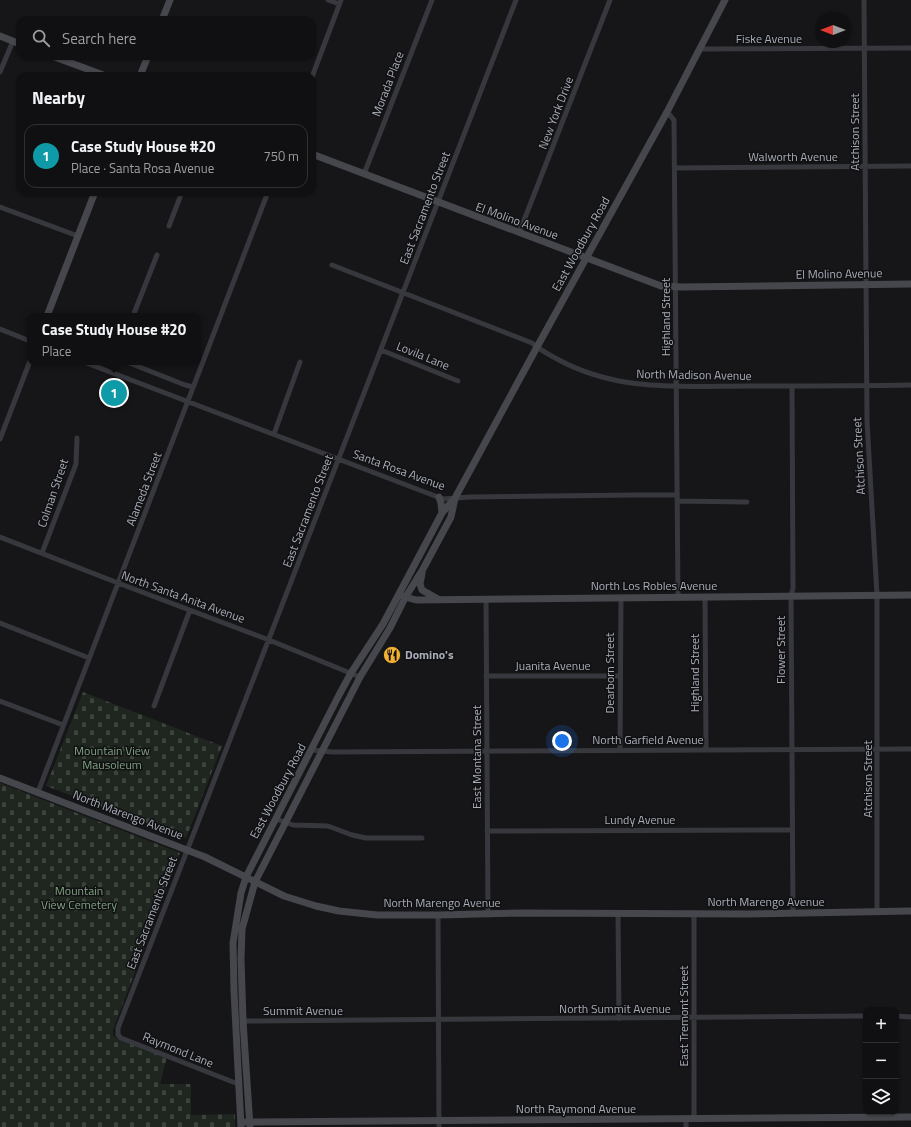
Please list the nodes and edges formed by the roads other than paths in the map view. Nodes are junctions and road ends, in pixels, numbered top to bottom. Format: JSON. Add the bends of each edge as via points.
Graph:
{"nodes":[{"id":1,"x":170,"y":0,"type":"edge"},
{"id":2,"x":328,"y":0,"type":"edge"},
{"id":3,"x":432,"y":0,"type":"edge"},
{"id":4,"x":516,"y":0,"type":"edge"},
{"id":5,"x":610,"y":0,"type":"edge"},
{"id":6,"x":725,"y":0,"type":"edge"},
{"id":7,"x":864,"y":0,"type":"edge"},
{"id":8,"x":340,"y":2,"type":"edge"},
{"id":9,"x":164,"y":16,"type":"edge"},
{"id":10,"x":0,"y":36,"type":"edge"},
{"id":11,"x":16,"y":43,"type":"edge"},
{"id":12,"x":16,"y":45,"type":"edge"},
{"id":13,"x":864,"y":48,"type":"junction"},
{"id":14,"x":911,"y":48,"type":"edge"},
{"id":15,"x":699,"y":50,"type":"junction"},
{"id":16,"x":63,"y":60,"type":"edge"},
{"id":17,"x":146,"y":60,"type":"edge"},
{"id":18,"x":0,"y":72,"type":"edge"},
{"id":19,"x":95,"y":72,"type":"edge"},
{"id":20,"x":142,"y":72,"type":"edge"},
{"id":21,"x":314,"y":72,"type":"edge"},
{"id":22,"x":667,"y":112,"type":"junction"},
{"id":23,"x":316,"y":156,"type":"edge"},
{"id":24,"x":865,"y":166,"type":"junction"},
{"id":25,"x":911,"y":166,"type":"edge"},
{"id":26,"x":675,"y":168,"type":"junction"},
{"id":27,"x":364,"y":174,"type":"junction"},
{"id":28,"x":93,"y":196,"type":"edge"},
{"id":29,"x":180,"y":196,"type":"edge"},
{"id":30,"x":266,"y":196,"type":"edge"},
{"id":31,"x":438,"y":202,"type":"junction"},
{"id":32,"x":0,"y":206,"type":"edge"},
{"id":33,"x":169,"y":226,"type":"dead end"},
{"id":34,"x":519,"y":233,"type":"junction"},
{"id":35,"x":78,"y":236,"type":"junction"},
{"id":36,"x":157,"y":255,"type":"dead end"},
{"id":37,"x":586,"y":258,"type":"junction"},
{"id":38,"x":332,"y":265,"type":"dead end"},
{"id":39,"x":911,"y":284,"type":"edge"},
{"id":40,"x":867,"y":285,"type":"junction"},
{"id":41,"x":676,"y":287,"type":"junction"},
{"id":42,"x":403,"y":292,"type":"junction"},
{"id":43,"x":48,"y":313,"type":"edge"},
{"id":44,"x":135,"y":313,"type":"edge"},
{"id":45,"x":0,"y":329,"type":"edge"},
{"id":46,"x":27,"y":340,"type":"edge"},
{"id":47,"x":537,"y":347,"type":"junction"},
{"id":48,"x":381,"y":350,"type":"junction"},
{"id":49,"x":300,"y":362,"type":"dead end"},
{"id":50,"x":28,"y":365,"type":"edge"},
{"id":51,"x":92,"y":365,"type":"edge"},
{"id":52,"x":135,"y":365,"type":"edge"},
{"id":53,"x":458,"y":381,"type":"dead end"},
{"id":54,"x":911,"y":385,"type":"edge"},
{"id":55,"x":792,"y":386,"type":"junction"},
{"id":56,"x":867,"y":386,"type":"junction"},
{"id":57,"x":193,"y":387,"type":"junction"},
{"id":58,"x":676,"y":387,"type":"junction"},
{"id":59,"x":188,"y":401,"type":"junction"},
{"id":60,"x":274,"y":434,"type":"junction"},
{"id":61,"x":77,"y":438,"type":"dead end"},
{"id":62,"x":0,"y":439,"type":"edge"},
{"id":63,"x":339,"y":459,"type":"junction"},
{"id":64,"x":439,"y":497,"type":"junction"},
{"id":65,"x":455,"y":498,"type":"junction"},
{"id":66,"x":677,"y":498,"type":"junction"},
{"id":67,"x":747,"y":502,"type":"dead end"},
{"id":68,"x":442,"y":513,"type":"junction"},
{"id":69,"x":0,"y":537,"type":"edge"},
{"id":70,"x":42,"y":553,"type":"junction"},
{"id":71,"x":423,"y":569,"type":"junction"},
{"id":72,"x":118,"y":583,"type":"junction"},
{"id":73,"x":911,"y":595,"type":"edge"},
{"id":74,"x":402,"y":596,"type":"junction"},
{"id":75,"x":791,"y":596,"type":"junction"},
{"id":76,"x":877,"y":596,"type":"junction"},
{"id":77,"x":621,"y":597,"type":"junction"},
{"id":78,"x":678,"y":597,"type":"junction"},
{"id":79,"x":705,"y":597,"type":"junction"},
{"id":80,"x":438,"y":599,"type":"junction"},
{"id":81,"x":486,"y":599,"type":"junction"},
{"id":82,"x":190,"y":610,"type":"junction"},
{"id":83,"x":0,"y":623,"type":"edge"},
{"id":84,"x":269,"y":640,"type":"junction"},
{"id":85,"x":373,"y":640,"type":"junction"},
{"id":86,"x":381,"y":644,"type":"junction"},
{"id":87,"x":89,"y":658,"type":"junction"},
{"id":88,"x":352,"y":673,"type":"junction"},
{"id":89,"x":486,"y":676,"type":"junction"},
{"id":90,"x":620,"y":676,"type":"junction"},
{"id":91,"x":360,"y":677,"type":"junction"},
{"id":92,"x":0,"y":701,"type":"edge"},
{"id":93,"x":154,"y":706,"type":"dead end"},
{"id":94,"x":63,"y":725,"type":"junction"},
{"id":95,"x":878,"y":749,"type":"junction"},
{"id":96,"x":911,"y":749,"type":"edge"},
{"id":97,"x":312,"y":750,"type":"junction"},
{"id":98,"x":620,"y":750,"type":"junction"},
{"id":99,"x":706,"y":750,"type":"junction"},
{"id":100,"x":792,"y":750,"type":"junction"},
{"id":101,"x":322,"y":751,"type":"junction"},
{"id":102,"x":486,"y":751,"type":"junction"},
{"id":103,"x":0,"y":778,"type":"edge"},
{"id":104,"x":38,"y":792,"type":"junction"},
{"id":105,"x":276,"y":819,"type":"junction"},
{"id":106,"x":285,"y":822,"type":"junction"},
{"id":107,"x":792,"y":830,"type":"junction"},
{"id":108,"x":487,"y":831,"type":"junction"},
{"id":109,"x":422,"y":838,"type":"dead end"},
{"id":110,"x":188,"y":850,"type":"junction"},
{"id":111,"x":246,"y":877,"type":"junction"},
{"id":112,"x":255,"y":882,"type":"junction"},
{"id":113,"x":877,"y":911,"type":"junction"},
{"id":114,"x":911,"y":911,"type":"edge"},
{"id":115,"x":618,"y":913,"type":"junction"},
{"id":116,"x":694,"y":913,"type":"junction"},
{"id":117,"x":793,"y":913,"type":"junction"},
{"id":118,"x":438,"y":915,"type":"junction"},
{"id":119,"x":488,"y":915,"type":"junction"},
{"id":120,"x":863,"y":1016,"type":"edge"},
{"id":121,"x":899,"y":1016,"type":"edge"},
{"id":122,"x":911,"y":1017,"type":"edge"},
{"id":123,"x":695,"y":1018,"type":"junction"},
{"id":124,"x":438,"y":1019,"type":"junction"},
{"id":125,"x":619,"y":1019,"type":"junction"},
{"id":126,"x":243,"y":1021,"type":"junction"},
{"id":127,"x":364,"y":1021,"type":"joint"},
{"id":128,"x":118,"y":1028,"type":"joint"},
{"id":129,"x":239,"y":1084,"type":"junction"},
{"id":130,"x":911,"y":1117,"type":"edge"},
{"id":131,"x":694,"y":1119,"type":"junction"},
{"id":132,"x":686,"y":1123,"type":"edge"},
{"id":133,"x":250,"y":1124,"type":"edge"},
{"id":134,"x":439,"y":1124,"type":"edge"},
{"id":135,"x":241,"y":1125,"type":"edge"}],
"edges":[{"from":1,"to":9,"type":"street"},
{"from":2,"to":8,"type":"street"},
{"from":3,"to":27,"type":"street","name":"Morada Place"},
{"from":4,"to":31,"type":"street","name":"East Sacramento Street"},
{"from":5,"to":34,"type":"street","name":"New York Drive"},
{"from":6,"to":15,"type":"street","name":"East Woodbury Road"},
{"from":7,"to":13,"type":"street","name":"Atchison Street"},
{"from":8,"to":21,"type":"street"},
{"from":10,"to":11,"type":"street"},
{"from":12,"to":18,"type":"street"},
{"from":13,"to":14,"type":"street","name":"Fiske Avenue"},
{"from":13,"to":15,"type":"street","name":"Fiske Avenue"},
{"from":13,"to":24,"type":"street","name":"Atchison Street"},
{"from":15,"to":22,"type":"street","name":"East Woodbury Road"},
{"from":16,"to":19,"type":"street"},
{"from":17,"to":20,"type":"street"},
{"from":22,"to":26,"type":"street","name":"Highland Street","via":[[674,120]]},
{"from":22,"to":37,"type":"street","name":"East Woodbury Road"},
{"from":23,"to":27,"type":"street","name":"El Molino Avenue"},
{"from":24,"to":25,"type":"street","name":"Walworth Avenue"},
{"from":24,"to":26,"type":"street","name":"Walworth Avenue"},
{"from":24,"to":40,"type":"street","name":"Atchison Street"},
{"from":26,"to":41,"type":"street","name":"Highland Street"},
{"from":27,"to":31,"type":"street","name":"El Molino Avenue"},
{"from":28,"to":35,"type":"street"},
{"from":29,"to":33,"type":"street"},
{"from":30,"to":57,"type":"street","name":"Alameda Street"},
{"from":31,"to":34,"type":"street","name":"El Molino Avenue"},
{"from":31,"to":42,"type":"street","name":"East Sacramento Street"},
{"from":32,"to":35,"type":"street"},
{"from":34,"to":37,"type":"street","name":"El Molino Avenue"},
{"from":35,"to":43,"type":"street"},
{"from":36,"to":44,"type":"street"},
{"from":37,"to":41,"type":"street","name":"El Molino Avenue","via":[[650,283]]},
{"from":37,"to":47,"type":"street","name":"East Woodbury Road"},
{"from":38,"to":42,"type":"street","name":"North Madison Avenue"},
{"from":39,"to":40,"type":"street","name":"El Molino Avenue"},
{"from":40,"to":41,"type":"street","name":"El Molino Avenue"},
{"from":40,"to":56,"type":"street","name":"Atchison Street"},
{"from":41,"to":58,"type":"street","name":"Highland Street"},
{"from":42,"to":47,"type":"street","name":"North Madison Avenue"},
{"from":42,"to":48,"type":"street","name":"East Sacramento Street"},
{"from":45,"to":46,"type":"street"},
{"from":47,"to":58,"type":"street","name":"North Madison Avenue","via":[[568,365],[593,375],[632,384]]},
{"from":47,"to":65,"type":"street","name":"East Woodbury Road"},
{"from":48,"to":53,"type":"street","name":"Lovila Lane"},
{"from":48,"to":63,"type":"street","name":"East Sacramento Street"},
{"from":49,"to":60,"type":"street"},
{"from":50,"to":62,"type":"street"},
{"from":51,"to":59,"type":"street","name":"Santa Rosa Avenue"},
{"from":52,"to":57,"type":"street"},
{"from":54,"to":56,"type":"street","name":"North Madison Avenue"},
{"from":55,"to":56,"type":"street","name":"North Madison Avenue"},
{"from":55,"to":58,"type":"street","name":"North Madison Avenue"},
{"from":55,"to":75,"type":"street","name":"Flower Street"},
{"from":56,"to":76,"type":"street","name":"Atchison Street"},
{"from":57,"to":59,"type":"street","name":"Alameda Street"},
{"from":58,"to":66,"type":"street","name":"Highland Street"},
{"from":59,"to":60,"type":"street","name":"Santa Rosa Avenue"},
{"from":59,"to":72,"type":"street","name":"Alameda Street"},
{"from":60,"to":63,"type":"street","name":"Santa Rosa Avenue"},
{"from":61,"to":70,"type":"street","name":"Colman Street","via":[[76,464]]},
{"from":63,"to":64,"type":"street","name":"Santa Rosa Avenue"},
{"from":63,"to":84,"type":"street","name":"East Sacramento Street"},
{"from":64,"to":65,"type":"street","name":"Santa Rosa Avenue"},
{"from":64,"to":68,"type":"street"},
{"from":65,"to":66,"type":"street","name":"Santa Rosa Avenue","via":[[634,495]]},
{"from":65,"to":68,"type":"street","name":"East Woodbury Road"},
{"from":65,"to":71,"type":"street","name":"East Woodbury Road","via":[[451,517]]},
{"from":66,"to":67,"type":"street","name":"Santa Rosa Avenue"},
{"from":66,"to":78,"type":"street","name":"Highland Street"},
{"from":68,"to":74,"type":"street","name":"East Woodbury Road"},
{"from":69,"to":70,"type":"street","name":"North Santa Anita Avenue"},
{"from":70,"to":72,"type":"street","name":"North Santa Anita Avenue"},
{"from":71,"to":74,"type":"street","name":"East Woodbury Road"},
{"from":71,"to":80,"type":"street","via":[[420,584],[422,590]]},
{"from":72,"to":82,"type":"street","name":"North Santa Anita Avenue"},
{"from":72,"to":87,"type":"street","name":"Alameda Street"},
{"from":73,"to":76,"type":"street","name":"North Los Robles Avenue"},
{"from":74,"to":80,"type":"street","name":"North Los Robles Avenue","via":[[415,600]]},
{"from":74,"to":85,"type":"street","name":"East Woodbury Road"},
{"from":74,"to":86,"type":"street","name":"East Woodbury Road"},
{"from":75,"to":76,"type":"street","name":"North Los Robles Avenue"},
{"from":75,"to":79,"type":"street","name":"North Los Robles Avenue"},
{"from":75,"to":100,"type":"street","name":"Flower Street"},
{"from":76,"to":95,"type":"street","name":"Atchison Street"},
{"from":77,"to":78,"type":"street","name":"North Los Robles Avenue"},
{"from":77,"to":81,"type":"street","name":"North Los Robles Avenue"},
{"from":77,"to":90,"type":"street","name":"Dearborn Street"},
{"from":78,"to":79,"type":"street","name":"North Los Robles Avenue"},
{"from":79,"to":99,"type":"street","name":"Highland Street"},
{"from":80,"to":81,"type":"street","name":"North Los Robles Avenue"},
{"from":81,"to":89,"type":"street","name":"East Montana Street"},
{"from":82,"to":84,"type":"street","name":"North Santa Anita Avenue"},
{"from":82,"to":93,"type":"street"},
{"from":83,"to":87,"type":"street"},
{"from":84,"to":88,"type":"street","name":"North Santa Anita Avenue"},
{"from":84,"to":110,"type":"street","name":"East Sacramento Street"},
{"from":85,"to":86,"type":"street"},
{"from":85,"to":88,"type":"street","name":"East Woodbury Road"},
{"from":86,"to":91,"type":"street","name":"East Woodbury Road"},
{"from":87,"to":94,"type":"street","name":"Alameda Street"},
{"from":88,"to":91,"type":"street","name":"North Santa Anita Avenue"},
{"from":88,"to":97,"type":"street","name":"East Woodbury Road"},
{"from":89,"to":90,"type":"street","name":"Juanita Avenue"},
{"from":89,"to":102,"type":"street","name":"East Montana Street"},
{"from":90,"to":98,"type":"street","name":"Dearborn Street"},
{"from":91,"to":101,"type":"street","name":"East Woodbury Road"},
{"from":92,"to":94,"type":"street"},
{"from":94,"to":104,"type":"street","name":"Alameda Street"},
{"from":95,"to":96,"type":"street","name":"North Garfield Avenue"},
{"from":95,"to":100,"type":"street","name":"North Garfield Avenue"},
{"from":95,"to":113,"type":"street","name":"Atchison Street"},
{"from":97,"to":101,"type":"street","name":"North Garfield Avenue"},
{"from":97,"to":105,"type":"street","name":"East Woodbury Road"},
{"from":98,"to":99,"type":"street","name":"North Garfield Avenue"},
{"from":98,"to":102,"type":"street","name":"North Garfield Avenue"},
{"from":99,"to":100,"type":"street","name":"North Garfield Avenue"},
{"from":100,"to":107,"type":"street","name":"Flower Street"},
{"from":101,"to":102,"type":"street","name":"North Garfield Avenue"},
{"from":101,"to":106,"type":"street","name":"East Woodbury Road"},
{"from":102,"to":108,"type":"street","name":"East Montana Street"},
{"from":103,"to":104,"type":"street","name":"North Marengo Avenue"},
{"from":104,"to":110,"type":"street","name":"North Marengo Avenue"},
{"from":105,"to":106,"type":"street"},
{"from":105,"to":111,"type":"street","name":"East Woodbury Road"},
{"from":106,"to":109,"type":"street","via":[[293,825],[328,826],[366,838]]},
{"from":106,"to":112,"type":"street","name":"East Woodbury Road"},
{"from":107,"to":108,"type":"street","name":"Lundy Avenue"},
{"from":107,"to":117,"type":"street","name":"Flower Street"},
{"from":108,"to":119,"type":"street","name":"East Montana Street"},
{"from":110,"to":111,"type":"street","name":"North Marengo Avenue"},
{"from":110,"to":128,"type":"street","name":"East Sacramento Street"},
{"from":111,"to":112,"type":"street","name":"North Marengo Avenue"},
{"from":111,"to":129,"type":"street","name":"East Woodbury Road","via":[[233,943]]},
{"from":112,"to":118,"type":"street","name":"North Marengo Avenue","via":[[284,896],[339,911],[377,915]]},
{"from":112,"to":126,"type":"street","name":"East Woodbury Road","via":[[242,929]]},
{"from":113,"to":114,"type":"street","name":"North Marengo Avenue"},
{"from":113,"to":117,"type":"street","name":"North Marengo Avenue"},
{"from":115,"to":116,"type":"street","name":"North Marengo Avenue"},
{"from":115,"to":119,"type":"street","name":"North Marengo Avenue"},
{"from":115,"to":125,"type":"street"},
{"from":116,"to":117,"type":"street","name":"North Marengo Avenue"},
{"from":116,"to":123,"type":"street","name":"East Tremont Street"},
{"from":118,"to":119,"type":"street","name":"North Marengo Avenue"},
{"from":118,"to":124,"type":"street"},
{"from":120,"to":123,"type":"street","name":"North Summit Avenue"},
{"from":121,"to":122,"type":"street"},
{"from":123,"to":125,"type":"street","name":"North Summit Avenue"},
{"from":123,"to":131,"type":"street","name":"East Tremont Street"},
{"from":124,"to":125,"type":"street","name":"North Summit Avenue"},
{"from":124,"to":127,"type":"street","name":"North Summit Avenue"},
{"from":124,"to":134,"type":"street"},
{"from":126,"to":127,"type":"street","name":"Summit Avenue"},
{"from":126,"to":133,"type":"street","name":"East Woodbury Road"},
{"from":128,"to":129,"type":"street","name":"Raymond Lane","via":[[118,1035],[121,1038]]},
{"from":129,"to":135,"type":"street","name":"East Woodbury Road"},
{"from":130,"to":131,"type":"street","name":"North Raymond Avenue"},
{"from":131,"to":132,"type":"street","name":"North Raymond Avenue"},
{"from":132,"to":134,"type":"street","name":"North Raymond Avenue"},
{"from":133,"to":134,"type":"street","name":"North Raymond Avenue"},
{"from":133,"to":135,"type":"street","name":"North Raymond Avenue"}]}
